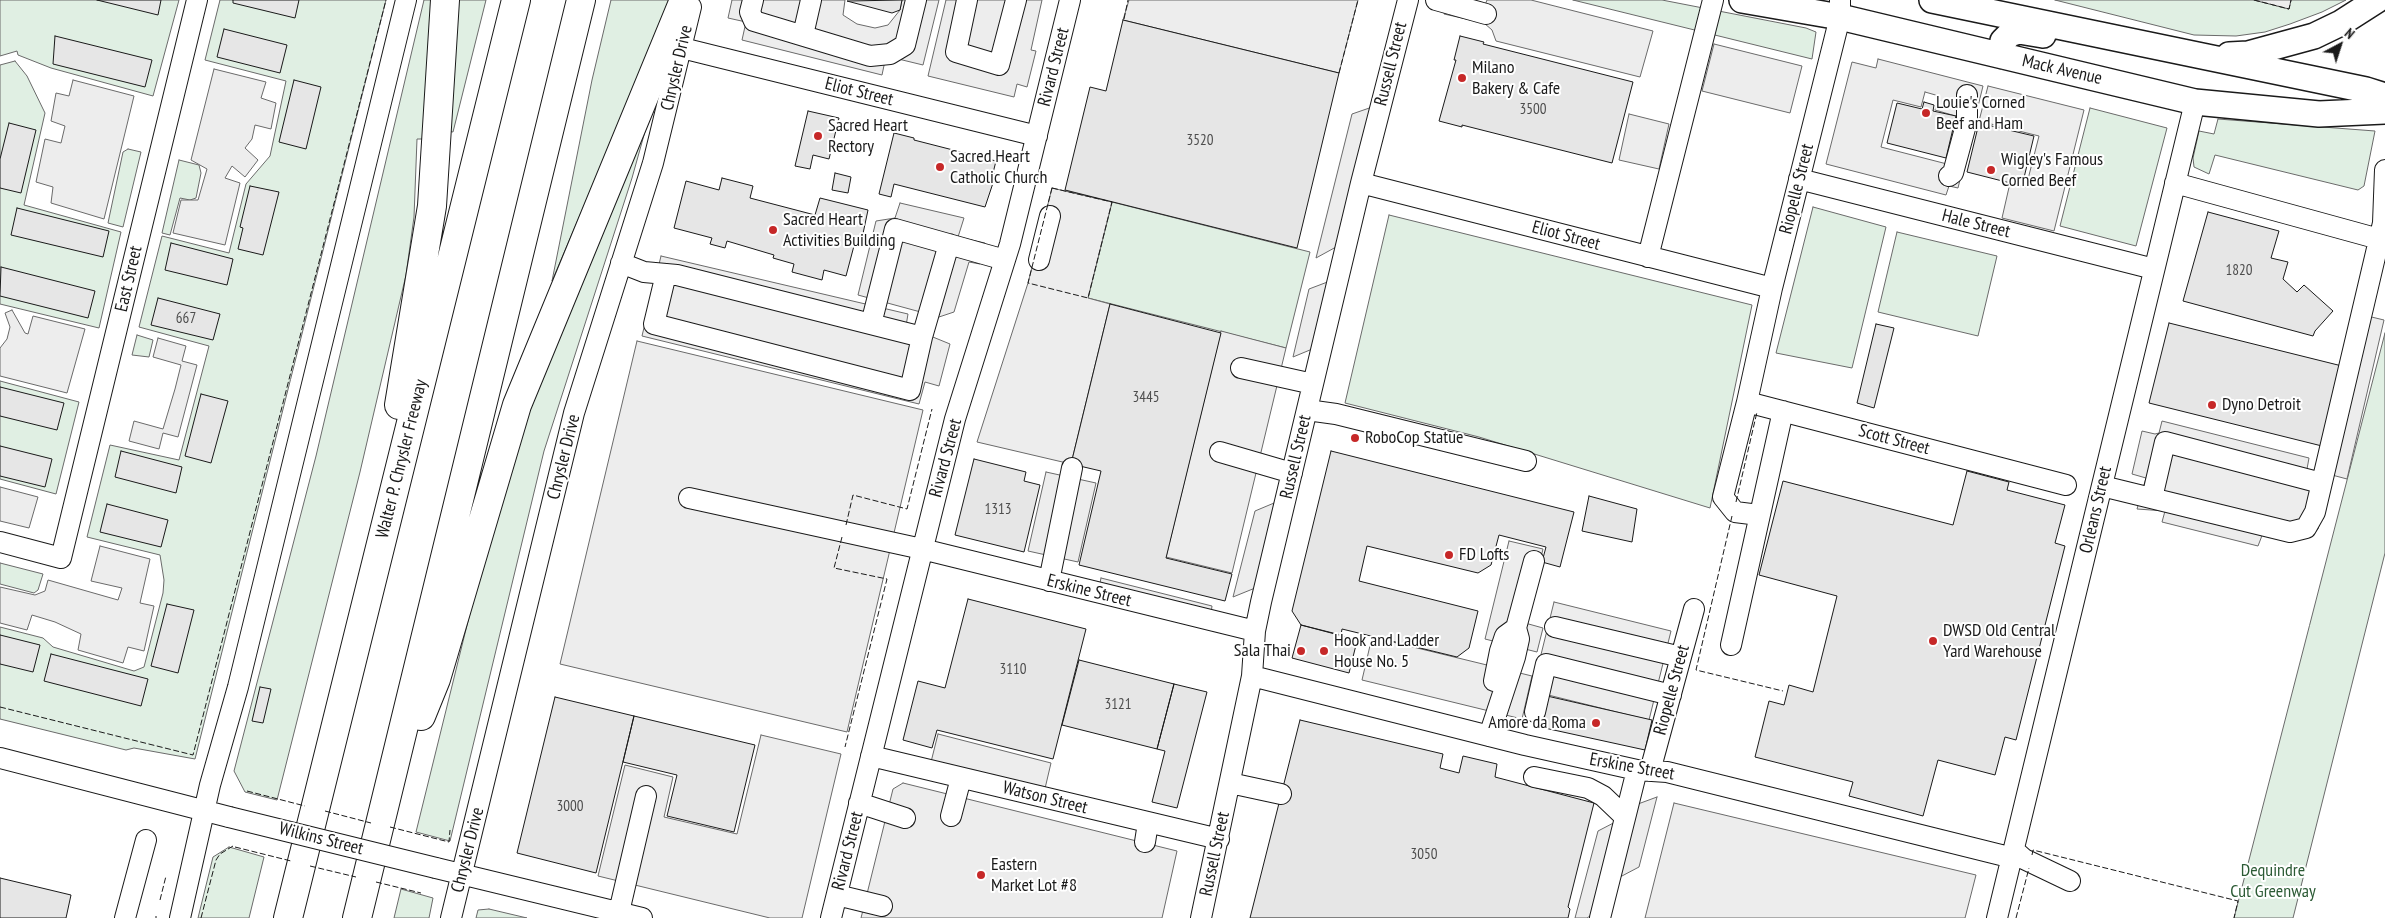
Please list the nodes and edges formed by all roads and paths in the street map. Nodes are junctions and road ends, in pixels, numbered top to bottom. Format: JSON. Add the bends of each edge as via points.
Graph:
{"nodes":[{"id":1,"x":197,"y":0,"type":"edge"},
{"id":2,"x":406,"y":0,"type":"edge"},
{"id":3,"x":445,"y":0,"type":"edge"},
{"id":4,"x":516,"y":0,"type":"edge"},
{"id":5,"x":581,"y":0,"type":"edge"},
{"id":6,"x":684,"y":0,"type":"edge"},
{"id":7,"x":692,"y":0,"type":"edge"},
{"id":8,"x":753,"y":0,"type":"edge"},
{"id":9,"x":811,"y":0,"type":"edge"},
{"id":10,"x":916,"y":0,"type":"edge"},
{"id":11,"x":967,"y":0,"type":"edge"},
{"id":12,"x":1016,"y":0,"type":"edge"},
{"id":13,"x":1070,"y":0,"type":"edge"},
{"id":14,"x":1408,"y":0,"type":"edge"},
{"id":15,"x":1436,"y":0,"type":"edge"},
{"id":16,"x":1713,"y":0,"type":"edge"},
{"id":17,"x":1742,"y":0,"type":"edge"},
{"id":18,"x":1932,"y":0,"type":"edge"},
{"id":19,"x":2377,"y":0,"type":"edge"},
{"id":20,"x":1975,"y":4,"type":"edge"},
{"id":21,"x":1840,"y":9,"type":"edge"},
{"id":22,"x":1486,"y":14,"type":"dead end"},
{"id":23,"x":803,"y":35,"type":"junction"},
{"id":24,"x":2120,"y":40,"type":"junction"},
{"id":25,"x":682,"y":48,"type":"junction"},
{"id":26,"x":2191,"y":53,"type":"junction"},
{"id":27,"x":2003,"y":56,"type":"junction"},
{"id":28,"x":1967,"y":95,"type":"dead end"},
{"id":29,"x":2385,"y":96,"type":"edge"},
{"id":30,"x":2195,"y":102,"type":"junction"},
{"id":31,"x":2385,"y":111,"type":"edge"},
{"id":32,"x":1037,"y":136,"type":"junction"},
{"id":33,"x":2385,"y":170,"type":"edge"},
{"id":34,"x":1949,"y":176,"type":"dead end"},
{"id":35,"x":1799,"y":179,"type":"junction"},
{"id":36,"x":1361,"y":183,"type":"junction"},
{"id":37,"x":2175,"y":183,"type":"junction"},
{"id":38,"x":1016,"y":219,"type":"junction"},
{"id":39,"x":2379,"y":239,"type":"junction"},
{"id":40,"x":949,"y":244,"type":"junction"},
{"id":41,"x":1648,"y":257,"type":"junction"},
{"id":42,"x":1005,"y":260,"type":"junction"},
{"id":43,"x":1039,"y":260,"type":"dead end"},
{"id":44,"x":621,"y":263,"type":"junction"},
{"id":45,"x":2154,"y":269,"type":"junction"},
{"id":46,"x":666,"y":274,"type":"junction"},
{"id":47,"x":1772,"y":288,"type":"junction"},
{"id":48,"x":870,"y":324,"type":"junction"},
{"id":49,"x":922,"y":336,"type":"junction"},
{"id":50,"x":1241,"y":368,"type":"dead end"},
{"id":51,"x":1313,"y":384,"type":"junction"},
{"id":52,"x":1747,"y":402,"type":"junction"},
{"id":53,"x":1307,"y":410,"type":"junction"},
{"id":54,"x":1783,"y":411,"type":"junction"},
{"id":55,"x":1220,"y":452,"type":"dead end"},
{"id":56,"x":1526,"y":461,"type":"dead end"},
{"id":57,"x":1072,"y":468,"type":"dead end"},
{"id":58,"x":1292,"y":473,"type":"junction"},
{"id":59,"x":2322,"y":484,"type":"junction"},
{"id":60,"x":2066,"y":485,"type":"dead end"},
{"id":61,"x":2102,"y":486,"type":"junction"},
{"id":62,"x":688,"y":498,"type":"dead end"},
{"id":63,"x":2152,"y":498,"type":"junction"},
{"id":64,"x":1759,"y":515,"type":"junction"},
{"id":65,"x":0,"y":542,"type":"edge"},
{"id":66,"x":922,"y":549,"type":"junction"},
{"id":67,"x":1534,"y":561,"type":"dead end"},
{"id":68,"x":1049,"y":581,"type":"junction"},
{"id":69,"x":1694,"y":609,"type":"dead end"},
{"id":70,"x":1555,"y":626,"type":"dead end"},
{"id":71,"x":1256,"y":631,"type":"junction"},
{"id":72,"x":358,"y":640,"type":"junction"},
{"id":73,"x":1731,"y":645,"type":"dead end"},
{"id":74,"x":1681,"y":657,"type":"junction"},
{"id":75,"x":1252,"y":676,"type":"junction"},
{"id":76,"x":1671,"y":695,"type":"junction"},
{"id":77,"x":1535,"y":712,"type":"dead end"},
{"id":78,"x":1489,"y":736,"type":"junction"},
{"id":79,"x":1546,"y":750,"type":"junction"},
{"id":80,"x":871,"y":756,"type":"junction"},
{"id":81,"x":0,"y":758,"type":"edge"},
{"id":82,"x":1644,"y":771,"type":"junction"},
{"id":83,"x":961,"y":778,"type":"junction"},
{"id":84,"x":1230,"y":783,"type":"junction"},
{"id":85,"x":390,"y":785,"type":"junction"},
{"id":86,"x":1282,"y":794,"type":"dead end"},
{"id":87,"x":646,"y":796,"type":"dead end"},
{"id":88,"x":859,"y":803,"type":"junction"},
{"id":89,"x":204,"y":811,"type":"junction"},
{"id":90,"x":952,"y":816,"type":"dead end"},
{"id":91,"x":905,"y":818,"type":"dead end"},
{"id":92,"x":1625,"y":818,"type":"junction"},
{"id":93,"x":1219,"y":839,"type":"junction"},
{"id":94,"x":146,"y":840,"type":"dead end"},
{"id":95,"x":2014,"y":855,"type":"junction"},
{"id":96,"x":463,"y":874,"type":"junction"},
{"id":97,"x":2070,"y":881,"type":"dead end"},
{"id":98,"x":837,"y":895,"type":"junction"},
{"id":99,"x":882,"y":906,"type":"dead end"},
{"id":100,"x":619,"y":912,"type":"junction"},
{"id":101,"x":125,"y":918,"type":"edge"},
{"id":102,"x":180,"y":918,"type":"edge"},
{"id":103,"x":288,"y":918,"type":"edge"},
{"id":104,"x":356,"y":918,"type":"edge"},
{"id":105,"x":451,"y":918,"type":"edge"},
{"id":106,"x":642,"y":918,"type":"edge"},
{"id":107,"x":831,"y":918,"type":"edge"},
{"id":108,"x":1200,"y":918,"type":"edge"},
{"id":109,"x":1600,"y":918,"type":"edge"},
{"id":110,"x":1997,"y":918,"type":"edge"}],
"edges":[{"from":1,"to":65,"type":"street","name":"East Street","via":[[61,558]]},
{"from":2,"to":89,"type":"street","via":[[238,687]]},
{"from":3,"to":72,"type":"highway","via":[[432,206]]},
{"from":4,"to":72,"type":"highway","name":"Walter P. Chrysler Freeway"},
{"from":5,"to":85,"type":"highway"},
{"from":6,"to":85,"type":"highway","via":[[517,404],[436,679],[406,756]]},
{"from":7,"to":25,"type":"street","name":"Chrysler Drive"},
{"from":8,"to":23,"type":"street","via":[[750,12],[754,21]]},
{"from":9,"to":23,"type":"street"},
{"from":10,"to":23,"type":"street","via":[[905,46],[890,54],[870,56]]},
{"from":11,"to":12,"type":"street","via":[[956,52],[999,66]]},
{"from":13,"to":32,"type":"street","name":"Rivard Street"},
{"from":14,"to":36,"type":"street","name":"Russell Street"},
{"from":15,"to":22,"type":"street"},
{"from":16,"to":41,"type":"street"},
{"from":17,"to":21,"type":"main road","name":"Mack Avenue"},
{"from":18,"to":20,"type":"main road"},
{"from":19,"to":26,"type":"main road","via":[[2341,23],[2294,42],[2248,54]]},
{"from":20,"to":24,"type":"main road"},
{"from":21,"to":27,"type":"main road","name":"Mack Avenue"},
{"from":21,"to":35,"type":"street","name":"Riopelle Street"},
{"from":24,"to":26,"type":"main road"},
{"from":24,"to":27,"type":"main road","via":[[2059,38],[2018,30],[2003,42]]},
{"from":25,"to":32,"type":"street","name":"Eliot Street"},
{"from":25,"to":44,"type":"street","name":"Chrysler Drive","via":[[653,163]]},
{"from":26,"to":29,"type":"main road"},
{"from":27,"to":30,"type":"main road","name":"Mack Avenue"},
{"from":28,"to":34,"type":"street","via":[[1968,121],[1954,173]]},
{"from":30,"to":31,"type":"main road","name":"Mack Avenue","via":[[2319,114]]},
{"from":30,"to":37,"type":"street","name":"Orleans Street"},
{"from":32,"to":38,"type":"street","name":"Rivard Street"},
{"from":33,"to":39,"type":"street","via":[[2383,223]]},
{"from":35,"to":45,"type":"street","name":"Hale Street"},
{"from":35,"to":47,"type":"street","name":"Riopelle Street"},
{"from":36,"to":41,"type":"street","name":"Eliot Street"},
{"from":36,"to":51,"type":"street","name":"Russell Street"},
{"from":37,"to":39,"type":"street"},
{"from":37,"to":45,"type":"street","name":"Orleans Street"},
{"from":38,"to":42,"type":"street","name":"Rivard Street"},
{"from":38,"to":43,"type":"street","via":[[1049,221]]},
{"from":39,"to":59,"type":"street"},
{"from":40,"to":42,"type":"street"},
{"from":40,"to":48,"type":"street","via":[[895,230]]},
{"from":40,"to":49,"type":"street"},
{"from":41,"to":47,"type":"street","name":"Eliot Street"},
{"from":42,"to":66,"type":"street","name":"Rivard Street","via":[[956,419]]},
{"from":44,"to":46,"type":"street","via":[[644,272]]},
{"from":44,"to":96,"type":"street","name":"Chrysler Drive","via":[[574,413]]},
{"from":45,"to":61,"type":"street","name":"Orleans Street"},
{"from":46,"to":48,"type":"street","via":[[677,274]]},
{"from":46,"to":49,"type":"street","via":[[654,324],[910,390]]},
{"from":47,"to":52,"type":"street","name":"Riopelle Street"},
{"from":48,"to":49,"type":"street"},
{"from":50,"to":51,"type":"street"},
{"from":51,"to":53,"type":"street","name":"Russell Street"},
{"from":52,"to":54,"type":"street","name":"Scott Street"},
{"from":52,"to":64,"type":"street","via":[[1723,497],[1735,512]]},
{"from":53,"to":56,"type":"street","via":[[1336,414]]},
{"from":53,"to":58,"type":"street","name":"Russell Street"},
{"from":54,"to":60,"type":"street","name":"Scott Street"},
{"from":54,"to":64,"type":"street"},
{"from":55,"to":58,"type":"street"},
{"from":57,"to":68,"type":"street"},
{"from":58,"to":71,"type":"street","name":"Russell Street"},
{"from":59,"to":63,"type":"street","via":[[2306,528],[2290,532]]},
{"from":59,"to":63,"type":"street","via":[[2165,442]]},
{"from":61,"to":63,"type":"street"},
{"from":61,"to":95,"type":"street","name":"Orleans Street"},
{"from":62,"to":66,"type":"street","name":"Erskine Street"},
{"from":64,"to":73,"type":"street"},
{"from":66,"to":68,"type":"street","name":"Erskine Street"},
{"from":66,"to":80,"type":"street","name":"Rivard Street"},
{"from":67,"to":78,"type":"street","via":[[1516,628],[1519,639],[1500,682]]},
{"from":68,"to":71,"type":"street","name":"Erskine Street"},
{"from":69,"to":74,"type":"street","name":"Riopelle Street"},
{"from":70,"to":74,"type":"street"},
{"from":71,"to":75,"type":"street","name":"Russell Street"},
{"from":72,"to":103,"type":"highway","name":"Walter P. Chrysler Freeway"},
{"from":74,"to":76,"type":"street","name":"Riopelle Street"},
{"from":75,"to":78,"type":"street","name":"Erskine Street"},
{"from":75,"to":84,"type":"street","name":"Russell Street"},
{"from":76,"to":77,"type":"street","via":[[1546,664]]},
{"from":76,"to":82,"type":"street","name":"Riopelle Street"},
{"from":78,"to":79,"type":"street","name":"Erskine Street"},
{"from":79,"to":82,"type":"street","name":"Erskine Street"},
{"from":79,"to":92,"type":"street","via":[[1533,781],[1588,788],[1603,796]]},
{"from":80,"to":83,"type":"street","name":"Watson Street"},
{"from":80,"to":88,"type":"street","name":"Rivard Street"},
{"from":81,"to":89,"type":"street","name":"Wilkins Street"},
{"from":82,"to":92,"type":"street","name":"Riopelle Street"},
{"from":82,"to":95,"type":"street","name":"Erskine Street","via":[[1667,772]]},
{"from":83,"to":90,"type":"street"},
{"from":83,"to":93,"type":"street","name":"Watson Street","via":[[1147,833]]},
{"from":84,"to":86,"type":"street"},
{"from":84,"to":93,"type":"street","name":"Russell Street"},
{"from":85,"to":104,"type":"highway"},
{"from":87,"to":100,"type":"street"},
{"from":88,"to":91,"type":"street"},
{"from":88,"to":98,"type":"street","name":"Rivard Street"},
{"from":89,"to":96,"type":"street","name":"Wilkins Street","bridge":true},
{"from":89,"to":102,"type":"street"},
{"from":92,"to":109,"type":"street","name":"Riopelle Street"},
{"from":93,"to":108,"type":"street","name":"Russell Street"},
{"from":94,"to":101,"type":"street"},
{"from":95,"to":97,"type":"street","name":"Erskine Street"},
{"from":95,"to":110,"type":"street","name":"Orleans Street"},
{"from":96,"to":100,"type":"street","name":"Wilkins Street"},
{"from":96,"to":105,"type":"street","name":"Chrysler Drive"},
{"from":98,"to":99,"type":"street"},
{"from":98,"to":107,"type":"street","name":"Rivard Street"},
{"from":100,"to":106,"type":"street","name":"Wilkins Street"}]}
